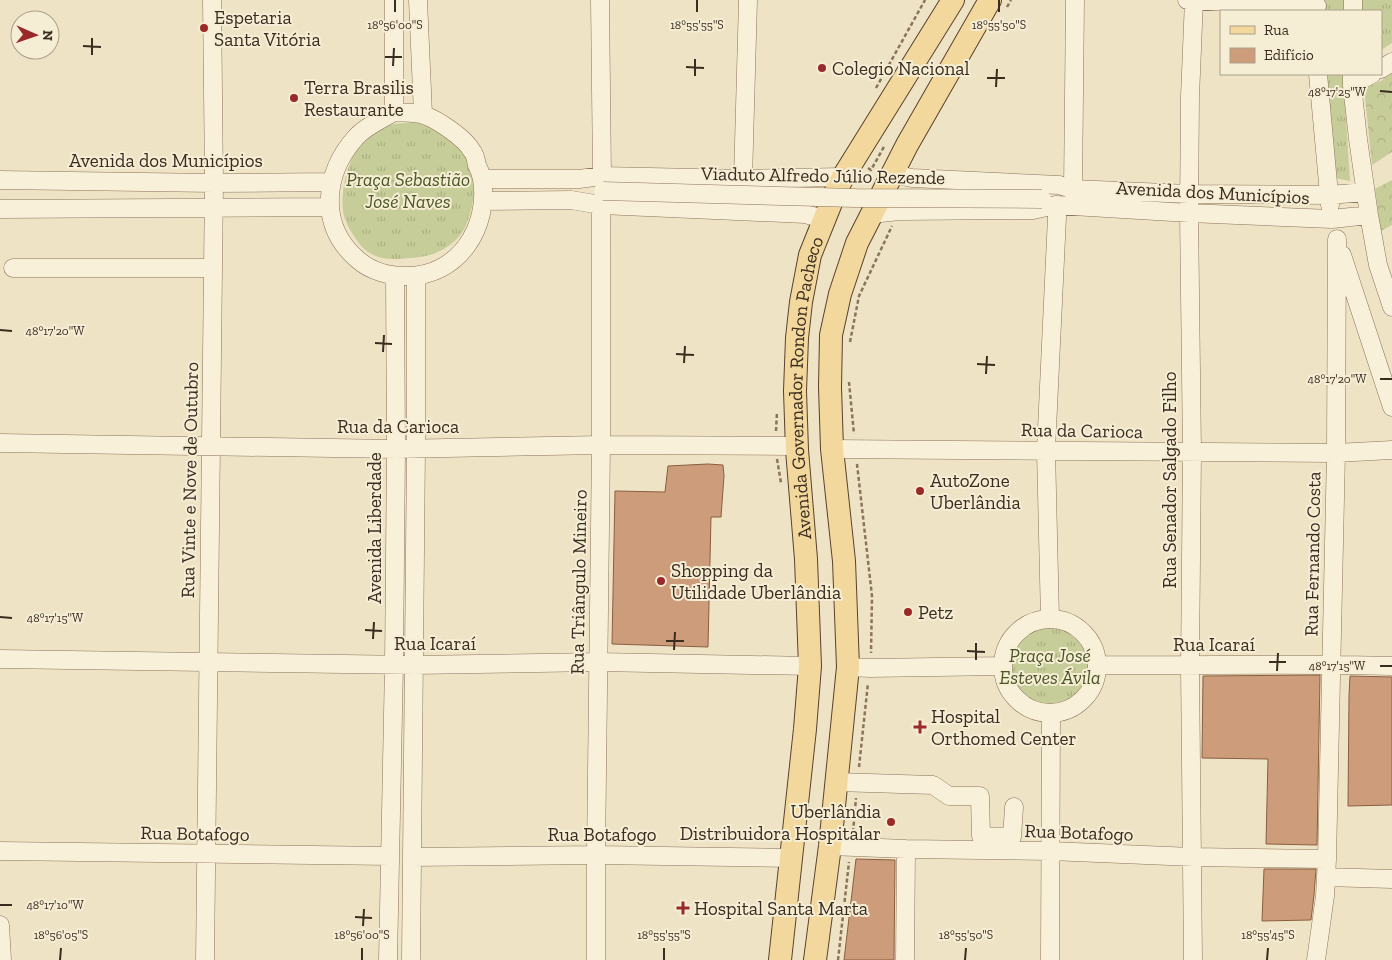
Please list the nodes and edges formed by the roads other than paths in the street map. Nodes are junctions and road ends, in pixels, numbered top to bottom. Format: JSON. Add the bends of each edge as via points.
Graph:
{"nodes":[{"id":1,"x":212,"y":0,"type":"edge"},
{"id":2,"x":394,"y":0,"type":"edge"},
{"id":3,"x":418,"y":0,"type":"edge"},
{"id":4,"x":600,"y":0,"type":"edge"},
{"id":5,"x":748,"y":0,"type":"edge"},
{"id":6,"x":952,"y":0,"type":"edge"},
{"id":7,"x":1075,"y":0,"type":"edge"},
{"id":8,"x":1187,"y":0,"type":"edge"},
{"id":9,"x":1194,"y":0,"type":"edge"},
{"id":10,"x":998,"y":4,"type":"edge"},
{"id":11,"x":1317,"y":6,"type":"edge"},
{"id":12,"x":1318,"y":75,"type":"edge"},
{"id":13,"x":1368,"y":75,"type":"edge"},
{"id":14,"x":1352,"y":79,"type":"edge"},
{"id":15,"x":394,"y":112,"type":"junction"},
{"id":16,"x":423,"y":114,"type":"junction"},
{"id":17,"x":892,"y":174,"type":"junction"},
{"id":18,"x":843,"y":177,"type":"junction"},
{"id":19,"x":779,"y":178,"type":"junction"},
{"id":20,"x":482,"y":179,"type":"junction"},
{"id":21,"x":743,"y":179,"type":"junction"},
{"id":22,"x":0,"y":180,"type":"edge"},
{"id":23,"x":942,"y":180,"type":"junction"},
{"id":24,"x":105,"y":181,"type":"junction"},
{"id":25,"x":214,"y":182,"type":"junction"},
{"id":26,"x":331,"y":182,"type":"junction"},
{"id":27,"x":1073,"y":189,"type":"junction"},
{"id":28,"x":602,"y":191,"type":"junction"},
{"id":29,"x":1365,"y":192,"type":"junction"},
{"id":30,"x":1189,"y":194,"type":"junction"},
{"id":31,"x":1329,"y":195,"type":"junction"},
{"id":32,"x":483,"y":201,"type":"junction"},
{"id":33,"x":1049,"y":202,"type":"junction"},
{"id":34,"x":214,"y":207,"type":"junction"},
{"id":35,"x":329,"y":207,"type":"junction"},
{"id":36,"x":105,"y":208,"type":"junction"},
{"id":37,"x":0,"y":209,"type":"edge"},
{"id":38,"x":943,"y":211,"type":"junction"},
{"id":39,"x":776,"y":213,"type":"junction"},
{"id":40,"x":871,"y":214,"type":"junction"},
{"id":41,"x":1189,"y":214,"type":"junction"},
{"id":42,"x":1369,"y":215,"type":"junction"},
{"id":43,"x":824,"y":219,"type":"junction"},
{"id":44,"x":1332,"y":219,"type":"junction"},
{"id":45,"x":1337,"y":239,"type":"junction"},
{"id":46,"x":1385,"y":260,"type":"edge"},
{"id":47,"x":13,"y":268,"type":"dead end"},
{"id":48,"x":213,"y":268,"type":"junction"},
{"id":49,"x":394,"y":276,"type":"junction"},
{"id":50,"x":416,"y":276,"type":"junction"},
{"id":51,"x":1392,"y":307,"type":"edge"},
{"id":52,"x":1392,"y":407,"type":"edge"},
{"id":53,"x":0,"y":444,"type":"edge"},
{"id":54,"x":601,"y":445,"type":"junction"},
{"id":55,"x":796,"y":446,"type":"junction"},
{"id":56,"x":211,"y":447,"type":"junction"},
{"id":57,"x":396,"y":448,"type":"junction"},
{"id":58,"x":416,"y":448,"type":"junction"},
{"id":59,"x":832,"y":449,"type":"junction"},
{"id":60,"x":1046,"y":450,"type":"junction"},
{"id":61,"x":1392,"y":450,"type":"edge"},
{"id":62,"x":1192,"y":452,"type":"junction"},
{"id":63,"x":1336,"y":453,"type":"junction"},
{"id":64,"x":1050,"y":619,"type":"junction"},
{"id":65,"x":0,"y":659,"type":"edge"},
{"id":66,"x":598,"y":662,"type":"junction"},
{"id":67,"x":208,"y":663,"type":"junction"},
{"id":68,"x":1331,"y":664,"type":"junction"},
{"id":69,"x":394,"y":665,"type":"junction"},
{"id":70,"x":1097,"y":665,"type":"junction"},
{"id":71,"x":414,"y":666,"type":"junction"},
{"id":72,"x":810,"y":666,"type":"junction"},
{"id":73,"x":1003,"y":666,"type":"junction"},
{"id":74,"x":1190,"y":666,"type":"junction"},
{"id":75,"x":1392,"y":666,"type":"edge"},
{"id":76,"x":848,"y":667,"type":"junction"},
{"id":77,"x":1051,"y":713,"type":"junction"},
{"id":78,"x":847,"y":782,"type":"junction"},
{"id":79,"x":1014,"y":807,"type":"dead end"},
{"id":80,"x":840,"y":846,"type":"junction"},
{"id":81,"x":906,"y":849,"type":"junction"},
{"id":82,"x":0,"y":851,"type":"edge"},
{"id":83,"x":1050,"y":851,"type":"junction"},
{"id":84,"x":206,"y":854,"type":"junction"},
{"id":85,"x":596,"y":855,"type":"junction"},
{"id":86,"x":390,"y":856,"type":"junction"},
{"id":87,"x":412,"y":857,"type":"junction"},
{"id":88,"x":792,"y":858,"type":"junction"},
{"id":89,"x":1193,"y":858,"type":"junction"},
{"id":90,"x":1327,"y":859,"type":"junction"},
{"id":91,"x":1326,"y":877,"type":"junction"},
{"id":92,"x":1392,"y":879,"type":"edge"},
{"id":93,"x":0,"y":925,"type":"edge"},
{"id":94,"x":2,"y":960,"type":"edge"},
{"id":95,"x":205,"y":960,"type":"edge"},
{"id":96,"x":388,"y":960,"type":"edge"},
{"id":97,"x":411,"y":960,"type":"edge"},
{"id":98,"x":596,"y":960,"type":"edge"},
{"id":99,"x":780,"y":960,"type":"edge"},
{"id":100,"x":815,"y":960,"type":"edge"},
{"id":101,"x":905,"y":960,"type":"edge"},
{"id":102,"x":1050,"y":960,"type":"edge"},
{"id":103,"x":1193,"y":960,"type":"edge"},
{"id":104,"x":1316,"y":960,"type":"edge"}],
"edges":[{"from":1,"to":25,"type":"street","name":"Rua Vinte e Nove de Outubro"},
{"from":2,"to":15,"type":"street"},
{"from":3,"to":16,"type":"street"},
{"from":4,"to":28,"type":"street","name":"Rua Triângulo Mineiro"},
{"from":5,"to":21,"type":"street"},
{"from":6,"to":18,"type":"main road","name":"Avenida Governador Rondon Pacheco"},
{"from":7,"to":27,"type":"street"},
{"from":8,"to":9,"type":"street"},
{"from":9,"to":11,"type":"street"},
{"from":9,"to":30,"type":"street","name":"Rua Senador Salgado Filho"},
{"from":10,"to":17,"type":"main road","name":"Avenida Governador Rondon Pacheco"},
{"from":12,"to":31,"type":"street"},
{"from":13,"to":14,"type":"street"},
{"from":14,"to":29,"type":"street"},
{"from":15,"to":16,"type":"street"},
{"from":15,"to":26,"type":"street","via":[[357,136],[337,164]]},
{"from":16,"to":20,"type":"street","via":[[451,129],[472,150]]},
{"from":17,"to":23,"type":"street","name":"Avenida dos Municípios"},
{"from":17,"to":40,"type":"main road","name":"Avenida Governador Rondon Pacheco"},
{"from":18,"to":19,"type":"street"},
{"from":18,"to":43,"type":"main road","name":"Avenida Governador Rondon Pacheco"},
{"from":19,"to":21,"type":"street"},
{"from":19,"to":39,"type":"street","via":[[791,186],[791,201]]},
{"from":20,"to":28,"type":"street","via":[[579,179]]},
{"from":20,"to":32,"type":"street"},
{"from":21,"to":28,"type":"street"},
{"from":22,"to":24,"type":"street","name":"Avenida dos Municípios"},
{"from":23,"to":27,"type":"street","name":"Avenida dos Municípios","via":[[1059,185]]},
{"from":23,"to":38,"type":"street","via":[[928,186],[925,194],[929,204]]},
{"from":24,"to":25,"type":"street","name":"Avenida dos Municípios"},
{"from":24,"to":36,"type":"street"},
{"from":25,"to":26,"type":"street","name":"Avenida dos Municípios"},
{"from":25,"to":34,"type":"street","name":"Rua Vinte e Nove de Outubro"},
{"from":26,"to":35,"type":"street"},
{"from":27,"to":30,"type":"street","name":"Avenida dos Municípios"},
{"from":27,"to":33,"type":"street","name":"Avenida dos Municípios"},
{"from":28,"to":32,"type":"street","via":[[571,200]]},
{"from":28,"to":33,"type":"street","name":"Viaduto Alfredo Júlio Rezende","bridge":true},
{"from":28,"to":39,"type":"street"},
{"from":28,"to":54,"type":"street","name":"Rua Triângulo Mineiro"},
{"from":29,"to":31,"type":"street","name":"Avenida dos Municípios"},
{"from":29,"to":42,"type":"street"},
{"from":30,"to":31,"type":"street","name":"Avenida dos Municípios"},
{"from":30,"to":41,"type":"street","name":"Rua Senador Salgado Filho"},
{"from":31,"to":44,"type":"street"},
{"from":32,"to":50,"type":"street","via":[[477,229],[467,246],[453,261],[436,271]]},
{"from":33,"to":38,"type":"street","name":"Avenida dos Municípios","via":[[1034,210]]},
{"from":33,"to":41,"type":"street","name":"Avenida dos Municípios"},
{"from":33,"to":60,"type":"street","via":[[1057,217]]},
{"from":34,"to":35,"type":"street"},
{"from":34,"to":36,"type":"street"},
{"from":34,"to":48,"type":"street","name":"Rua Vinte e Nove de Outubro"},
{"from":35,"to":49,"type":"street","via":[[334,227],[358,260]]},
{"from":36,"to":37,"type":"street"},
{"from":38,"to":40,"type":"street","name":"Avenida dos Municípios"},
{"from":39,"to":43,"type":"street","via":[[805,214]]},
{"from":40,"to":59,"type":"main road","name":"Avenida Governador Rondon Pacheco","via":[[857,243],[840,294],[831,335]]},
{"from":41,"to":44,"type":"street","name":"Avenida dos Municípios"},
{"from":41,"to":62,"type":"street","name":"Rua Senador Salgado Filho"},
{"from":42,"to":44,"type":"street","name":"Avenida dos Municípios"},
{"from":42,"to":46,"type":"street"},
{"from":43,"to":55,"type":"main road","name":"Avenida Governador Rondon Pacheco","via":[[810,255],[798,329]]},
{"from":44,"to":45,"type":"street"},
{"from":45,"to":52,"type":"street"},
{"from":45,"to":63,"type":"street","name":"Rua Fernando Costa"},
{"from":46,"to":51,"type":"street"},
{"from":47,"to":48,"type":"street"},
{"from":48,"to":56,"type":"street","name":"Rua Vinte e Nove de Outubro"},
{"from":49,"to":50,"type":"street"},
{"from":49,"to":57,"type":"street","name":"Avenida Liberdade"},
{"from":50,"to":58,"type":"street"},
{"from":53,"to":56,"type":"street","name":"Rua da Carioca"},
{"from":54,"to":55,"type":"street","name":"Rua da Carioca"},
{"from":54,"to":58,"type":"street","name":"Rua da Carioca"},
{"from":54,"to":66,"type":"street","name":"Rua Triângulo Mineiro"},
{"from":55,"to":72,"type":"main road","name":"Avenida Governador Rondon Pacheco","via":[[806,559]]},
{"from":56,"to":57,"type":"street","name":"Rua da Carioca"},
{"from":56,"to":67,"type":"street","name":"Rua Vinte e Nove de Outubro"},
{"from":57,"to":58,"type":"street","name":"Rua da Carioca"},
{"from":57,"to":69,"type":"street","name":"Avenida Liberdade"},
{"from":58,"to":71,"type":"street"},
{"from":59,"to":60,"type":"street","name":"Rua da Carioca"},
{"from":59,"to":76,"type":"main road","name":"Avenida Governador Rondon Pacheco","via":[[844,561]]},
{"from":60,"to":62,"type":"street","name":"Rua da Carioca"},
{"from":60,"to":64,"type":"street"},
{"from":61,"to":63,"type":"street","name":"Rua da Carioca"},
{"from":62,"to":63,"type":"street","name":"Rua da Carioca"},
{"from":62,"to":74,"type":"street","name":"Rua Senador Salgado Filho"},
{"from":63,"to":68,"type":"street","name":"Rua Fernando Costa"},
{"from":64,"to":70,"type":"street","via":[[1071,624],[1088,638]]},
{"from":64,"to":73,"type":"street","via":[[1022,628],[1012,638]]},
{"from":65,"to":67,"type":"street","name":"Rua Icaraí"},
{"from":66,"to":71,"type":"street","name":"Rua Icaraí"},
{"from":66,"to":72,"type":"street","name":"Rua Icaraí"},
{"from":66,"to":85,"type":"street","name":"Rua Triângulo Mineiro"},
{"from":67,"to":69,"type":"street","name":"Rua Icaraí"},
{"from":67,"to":84,"type":"street","name":"Rua Vinte e Nove de Outubro"},
{"from":68,"to":74,"type":"street","name":"Rua Icaraí"},
{"from":68,"to":75,"type":"street","name":"Rua Icaraí"},
{"from":68,"to":90,"type":"street","name":"Rua Fernando Costa"},
{"from":69,"to":71,"type":"street","name":"Rua Icaraí"},
{"from":69,"to":86,"type":"street","name":"Avenida Liberdade"},
{"from":70,"to":74,"type":"street","name":"Rua Icaraí"},
{"from":70,"to":77,"type":"street","via":[[1095,680],[1078,704]]},
{"from":71,"to":87,"type":"street"},
{"from":72,"to":88,"type":"main road","name":"Avenida Governador Rondon Pacheco"},
{"from":73,"to":76,"type":"street"},
{"from":73,"to":77,"type":"street","via":[[1012,694],[1036,711]]},
{"from":74,"to":89,"type":"street","name":"Rua Senador Salgado Filho"},
{"from":76,"to":78,"type":"main road","name":"Avenida Governador Rondon Pacheco"},
{"from":77,"to":83,"type":"street"},
{"from":78,"to":79,"type":"street","via":[[932,786],[949,796],[980,796],[980,836],[1012,837]]},
{"from":78,"to":80,"type":"main road","name":"Avenida Governador Rondon Pacheco"},
{"from":80,"to":81,"type":"street","name":"Rua Botafogo"},
{"from":80,"to":100,"type":"main road","name":"Avenida Governador Rondon Pacheco"},
{"from":81,"to":83,"type":"street","name":"Rua Botafogo"},
{"from":81,"to":101,"type":"street"},
{"from":82,"to":84,"type":"street","name":"Rua Botafogo"},
{"from":83,"to":89,"type":"street","name":"Rua Botafogo"},
{"from":83,"to":102,"type":"street"},
{"from":84,"to":86,"type":"street","name":"Rua Botafogo"},
{"from":84,"to":95,"type":"street","name":"Rua Vinte e Nove de Outubro"},
{"from":85,"to":87,"type":"street","name":"Rua Botafogo"},
{"from":85,"to":88,"type":"street","name":"Rua Botafogo"},
{"from":85,"to":98,"type":"street","name":"Rua Triângulo Mineiro"},
{"from":86,"to":96,"type":"street","name":"Avenida Liberdade"},
{"from":87,"to":97,"type":"street"},
{"from":88,"to":99,"type":"main road","name":"Avenida Governador Rondon Pacheco"},
{"from":89,"to":90,"type":"street","name":"Rua Botafogo"},
{"from":89,"to":103,"type":"street","name":"Rua Senador Salgado Filho"},
{"from":90,"to":91,"type":"street","name":"Rua Fernando Costa"},
{"from":91,"to":92,"type":"street"},
{"from":91,"to":104,"type":"street","name":"Rua Fernando Costa"},
{"from":93,"to":94,"type":"street"}]}
